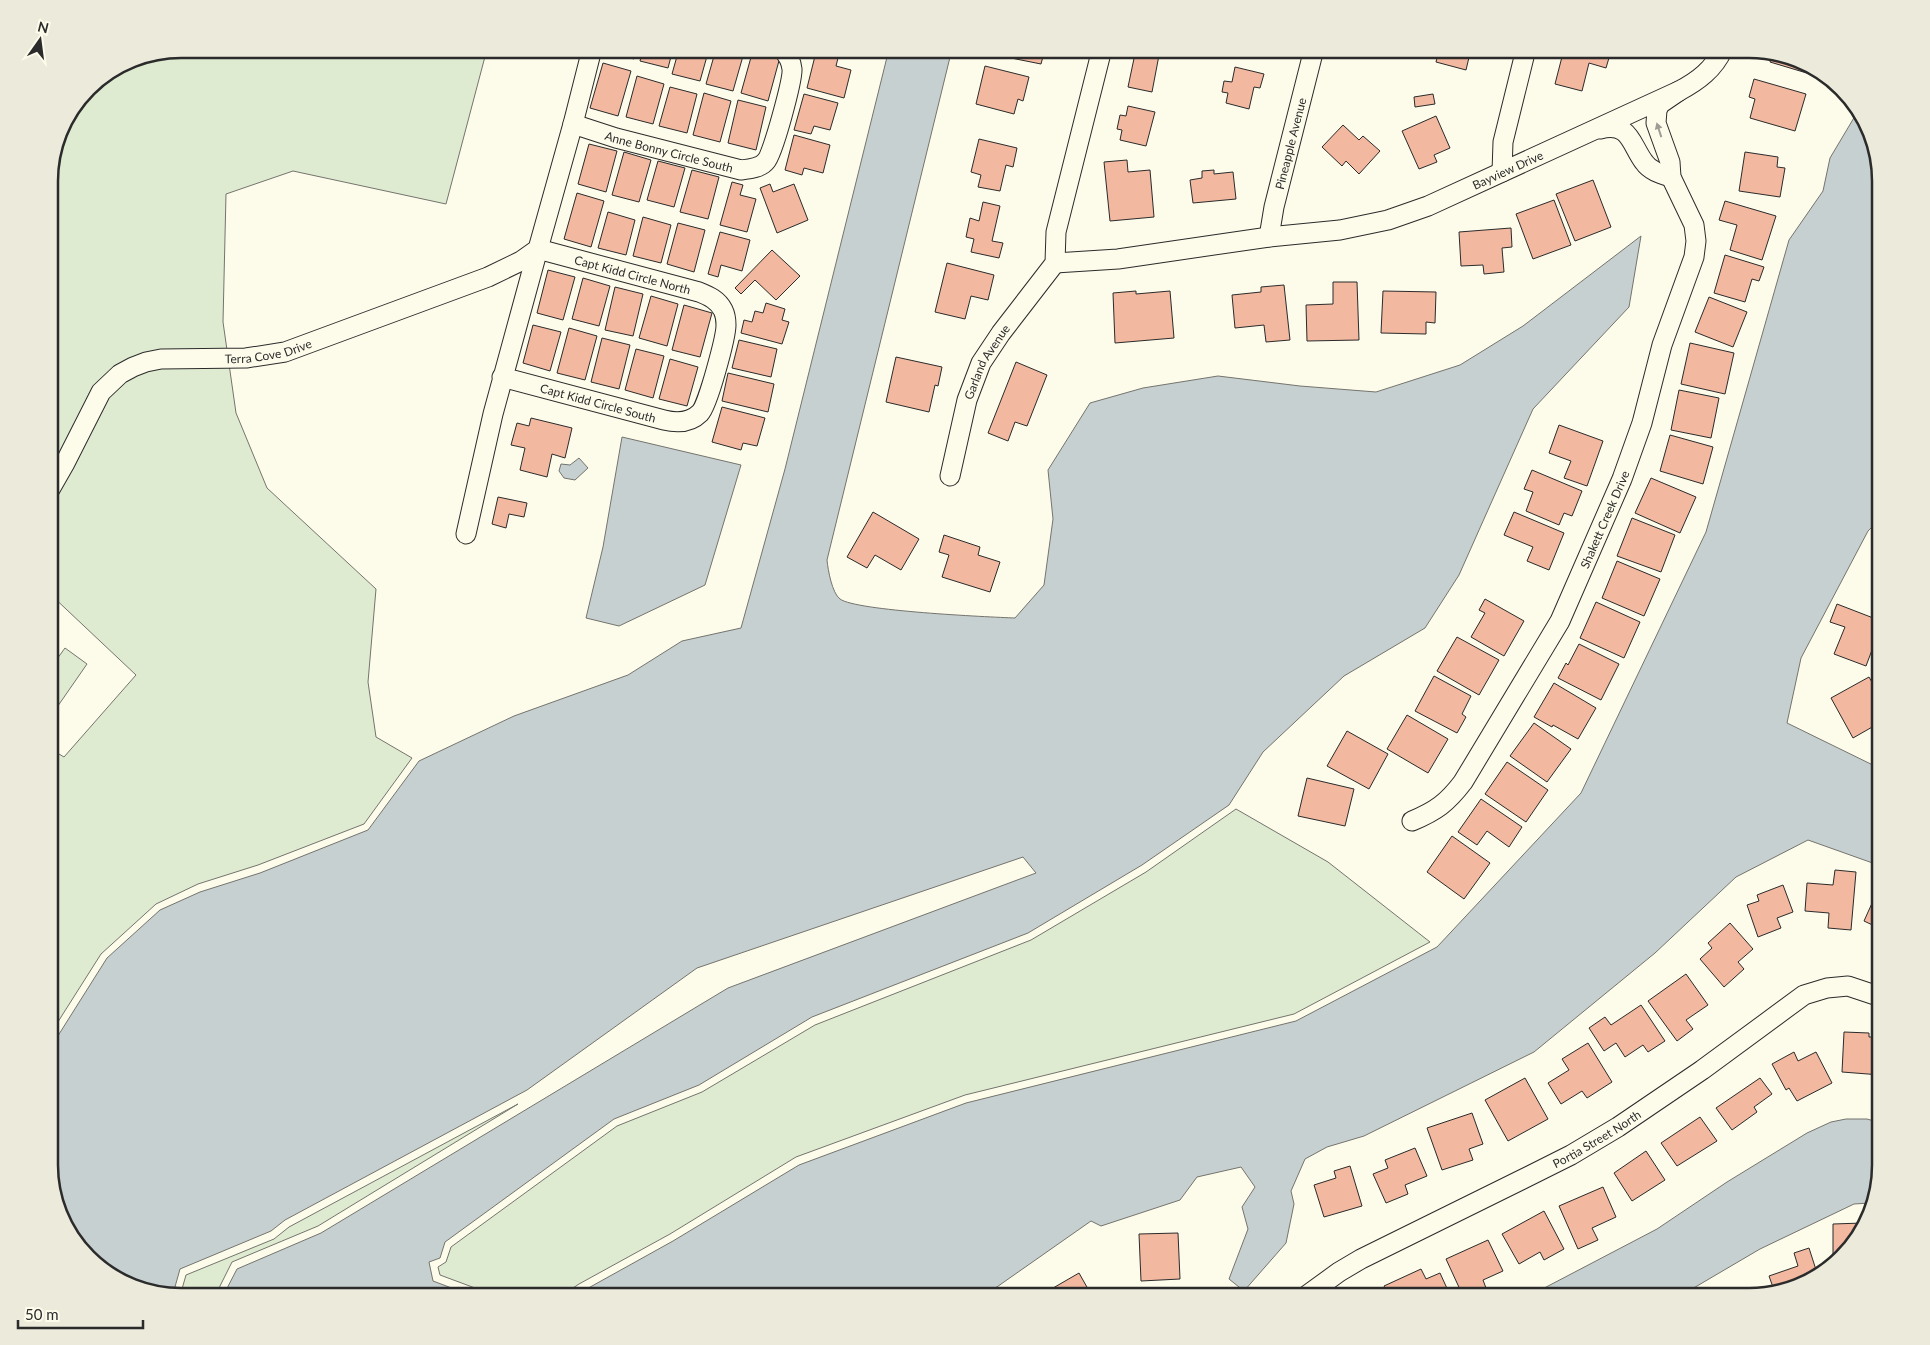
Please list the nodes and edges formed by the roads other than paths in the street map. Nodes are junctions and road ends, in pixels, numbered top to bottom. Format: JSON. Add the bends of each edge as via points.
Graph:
{"nodes":[{"id":1,"x":590,"y":58,"type":"edge"},
{"id":2,"x":788,"y":58,"type":"edge"},
{"id":3,"x":1100,"y":58,"type":"edge"},
{"id":4,"x":1312,"y":58,"type":"edge"},
{"id":5,"x":1524,"y":58,"type":"edge"},
{"id":6,"x":1718,"y":58,"type":"edge"},
{"id":7,"x":1679,"y":91,"type":"junction"},
{"id":8,"x":573,"y":124,"type":"junction"},
{"id":9,"x":1596,"y":130,"type":"junction"},
{"id":10,"x":1502,"y":172,"type":"junction"},
{"id":11,"x":1671,"y":177,"type":"junction"},
{"id":12,"x":1269,"y":237,"type":"junction"},
{"id":13,"x":538,"y":249,"type":"junction"},
{"id":14,"x":1055,"y":263,"type":"junction"},
{"id":15,"x":502,"y":377,"type":"junction"},
{"id":16,"x":694,"y":417,"type":"joint"},
{"id":17,"x":58,"y":476,"type":"edge"},
{"id":18,"x":950,"y":476,"type":"dead end"},
{"id":19,"x":466,"y":534,"type":"dead end"},
{"id":20,"x":1412,"y":821,"type":"dead end"},
{"id":21,"x":1872,"y":993,"type":"edge"},
{"id":22,"x":1317,"y":1288,"type":"edge"}],
"edges":[{"from":1,"to":8,"type":"street"},
{"from":2,"to":8,"type":"street","name":"Anne Bonny Circle South","via":[[792,70],[774,145],[766,163],[751,169],[741,170]]},
{"from":3,"to":14,"type":"street","via":[[1056,232]]},
{"from":4,"to":12,"type":"street","name":"Pineapple Avenue"},
{"from":5,"to":10,"type":"street","via":[[1504,142]]},
{"from":6,"to":7,"type":"street","name":"Bayview Drive","via":[[1707,72]]},
{"from":7,"to":9,"type":"street","name":"Bayview Drive"},
{"from":11,"to":7,"type":"street","name":"Shakett Creek Drive","one_way":true,"via":[[1670,162],[1656,117],[1660,104]]},
{"from":8,"to":13,"type":"street"},
{"from":9,"to":10,"type":"street","name":"Bayview Drive"},
{"from":9,"to":11,"type":"street","via":[[1608,127],[1625,132],[1648,167]]},
{"from":10,"to":12,"type":"street","name":"Bayview Drive","via":[[1428,206],[1388,220],[1340,230]]},
{"from":11,"to":20,"type":"street","name":"Shakett Creek Drive","via":[[1694,225],[1694,257],[1662,345],[1628,464],[1567,605],[1540,656],[1463,782],[1446,803]]},
{"from":12,"to":14,"type":"street","via":[[1118,259]]},
{"from":13,"to":15,"type":"street"},
{"from":13,"to":16,"type":"street","name":"Capt Kidd Circle North","via":[[699,292],[714,299],[722,309],[726,329],[705,406]]},
{"from":13,"to":17,"type":"street","name":"Terra Cove Drive","via":[[522,261],[488,277],[285,352],[246,358],[162,359],[132,367],[101,392]]},
{"from":14,"to":18,"type":"street","name":"Garland Avenue","via":[[981,363],[967,400]]},
{"from":15,"to":16,"type":"street","name":"Capt Kidd Circle South","via":[[671,422]]},
{"from":15,"to":19,"type":"street"},
{"from":21,"to":22,"type":"street","name":"Portia Street North","via":[[1848,986],[1804,995],[1618,1127],[1571,1155],[1361,1259]]}]}
